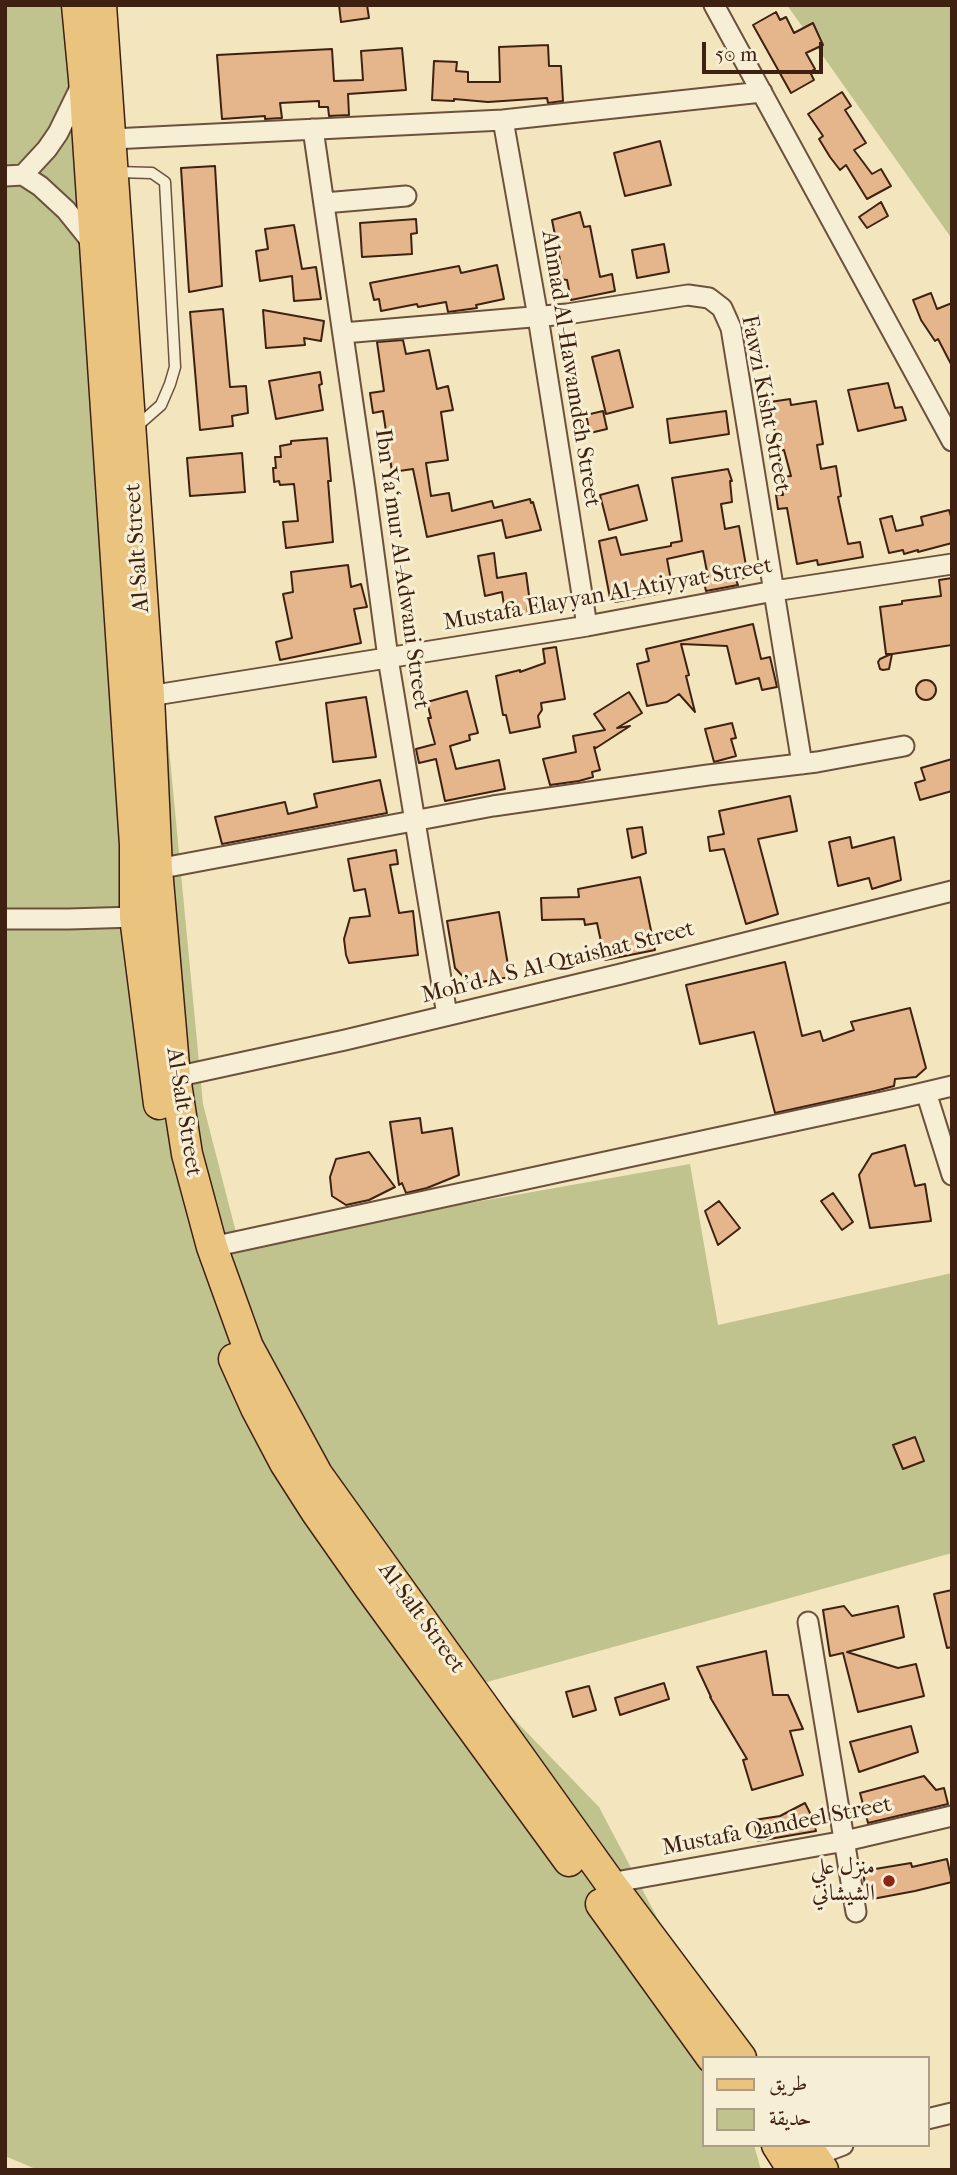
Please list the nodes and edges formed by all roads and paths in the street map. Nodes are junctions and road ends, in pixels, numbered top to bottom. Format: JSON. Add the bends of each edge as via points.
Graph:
{"nodes":[{"id":1,"x":77,"y":5,"type":"edge"},
{"id":2,"x":101,"y":5,"type":"edge"},
{"id":3,"x":714,"y":5,"type":"edge"},
{"id":4,"x":84,"y":79,"type":"junction"},
{"id":5,"x":762,"y":92,"type":"junction"},
{"id":6,"x":503,"y":120,"type":"junction"},
{"id":7,"x":313,"y":129,"type":"junction"},
{"id":8,"x":111,"y":139,"type":"junction"},
{"id":9,"x":113,"y":172,"type":"junction"},
{"id":10,"x":14,"y":175,"type":"edge"},
{"id":11,"x":406,"y":196,"type":"dead end"},
{"id":12,"x":324,"y":203,"type":"junction"},
{"id":13,"x":95,"y":246,"type":"junction"},
{"id":14,"x":538,"y":317,"type":"junction"},
{"id":15,"x":343,"y":333,"type":"junction"},
{"id":16,"x":130,"y":432,"type":"junction"},
{"id":17,"x":952,"y":441,"type":"edge"},
{"id":18,"x":952,"y":564,"type":"edge"},
{"id":19,"x":774,"y":591,"type":"junction"},
{"id":20,"x":587,"y":626,"type":"junction"},
{"id":21,"x":388,"y":658,"type":"junction"},
{"id":22,"x":149,"y":696,"type":"junction"},
{"id":23,"x":904,"y":746,"type":"dead end"},
{"id":24,"x":802,"y":764,"type":"junction"},
{"id":25,"x":413,"y":820,"type":"junction"},
{"id":26,"x":157,"y":869,"type":"junction"},
{"id":27,"x":952,"y":891,"type":"edge"},
{"id":28,"x":135,"y":917,"type":"junction"},
{"id":29,"x":5,"y":919,"type":"edge"},
{"id":30,"x":447,"y":1015,"type":"junction"},
{"id":31,"x":175,"y":1077,"type":"junction"},
{"id":32,"x":952,"y":1086,"type":"edge"},
{"id":33,"x":926,"y":1092,"type":"junction"},
{"id":34,"x":952,"y":1175,"type":"edge"},
{"id":35,"x":212,"y":1247,"type":"junction"},
{"id":36,"x":808,"y":1622,"type":"dead end"},
{"id":37,"x":952,"y":1816,"type":"edge"},
{"id":38,"x":845,"y":1841,"type":"junction"},
{"id":39,"x":610,"y":1883,"type":"junction"},
{"id":40,"x":856,"y":1913,"type":"dead end"},
{"id":41,"x":711,"y":2056,"type":"edge"},
{"id":42,"x":740,"y":2056,"type":"edge"},
{"id":43,"x":952,"y":2113,"type":"edge"},
{"id":44,"x":929,"y":2119,"type":"edge"},
{"id":45,"x":781,"y":2147,"type":"edge"},
{"id":46,"x":838,"y":2147,"type":"edge"},
{"id":47,"x":809,"y":2160,"type":"edge"}],
"edges":[{"from":1,"to":4,"type":"main road","name":"Al-Salt Street"},
{"from":2,"to":8,"type":"main road","name":"Al-Salt Street"},
{"from":3,"to":5,"type":"street"},
{"from":4,"to":10,"type":"street","via":[[47,149]]},
{"from":4,"to":13,"type":"main road","name":"Al-Salt Street"},
{"from":5,"to":6,"type":"street"},
{"from":5,"to":17,"type":"street"},
{"from":6,"to":7,"type":"street"},
{"from":6,"to":14,"type":"street","name":"Ahmad Al-Hawamdeh Street"},
{"from":7,"to":8,"type":"street"},
{"from":7,"to":12,"type":"street","name":"Ibn Ya‘mur Al-Adwani Street"},
{"from":8,"to":9,"type":"main road","name":"Al-Salt Street"},
{"from":9,"to":16,"type":"main road","name":"Al-Salt Street"},
{"from":9,"to":16,"type":"lane","via":[[152,173],[165,182],[174,366],[161,405]]},
{"from":10,"to":13,"type":"street","via":[[52,196]]},
{"from":11,"to":12,"type":"street"},
{"from":12,"to":15,"type":"street","name":"Ibn Ya‘mur Al-Adwani Street"},
{"from":13,"to":28,"type":"main road","name":"Al-Salt Street","via":[[135,845]]},
{"from":14,"to":15,"type":"street","name":"Fawzi Kisht Street"},
{"from":14,"to":19,"type":"street","name":"Fawzi Kisht Street","via":[[688,295],[709,298],[722,309],[731,328]]},
{"from":14,"to":20,"type":"street","name":"Ahmad Al-Hawamdeh Street"},
{"from":15,"to":21,"type":"street","name":"Ibn Ya‘mur Al-Adwani Street"},
{"from":16,"to":22,"type":"main road","name":"Al-Salt Street"},
{"from":18,"to":19,"type":"street","name":"Mustafa Elayyan Al-Atiyyat Street"},
{"from":19,"to":20,"type":"street","name":"Mustafa Elayyan Al-Atiyyat Street"},
{"from":19,"to":24,"type":"street","name":"Fawzi Kisht Street"},
{"from":20,"to":21,"type":"street","name":"Mustafa Elayyan Al-Atiyyat Street"},
{"from":21,"to":22,"type":"street","name":"Mustafa Elayyan Al-Atiyyat Street"},
{"from":21,"to":25,"type":"street","name":"Ibn Ya‘mur Al-Adwani Street"},
{"from":22,"to":26,"type":"main road","name":"Al-Salt Street"},
{"from":23,"to":24,"type":"street"},
{"from":24,"to":25,"type":"street","via":[[568,794]]},
{"from":25,"to":26,"type":"street"},
{"from":25,"to":30,"type":"street","name":"Ibn Ya‘mur Al-Adwani Street"},
{"from":26,"to":31,"type":"main road","name":"Al-Salt Street"},
{"from":27,"to":30,"type":"street","name":"Moh'd A S Al-Qtaishat Street"},
{"from":28,"to":29,"type":"street"},
{"from":28,"to":41,"type":"main road","name":"Al-Salt Street","via":[[156,1088],[178,1193],[212,1308],[256,1408],[290,1472],[369,1587]]},
{"from":30,"to":31,"type":"street","name":"Moh'd A S Al-Qtaishat Street"},
{"from":31,"to":35,"type":"main road","name":"Al-Salt Street","via":[[187,1154]]},
{"from":32,"to":33,"type":"street"},
{"from":33,"to":34,"type":"street"},
{"from":33,"to":35,"type":"street"},
{"from":35,"to":39,"type":"main road","name":"Al-Salt Street","via":[[248,1347],[317,1474]]},
{"from":36,"to":38,"type":"street"},
{"from":37,"to":38,"type":"street","name":"Mustafa Qandeel Street"},
{"from":38,"to":39,"type":"street","name":"Mustafa Qandeel Street"},
{"from":38,"to":40,"type":"street"},
{"from":39,"to":42,"type":"main road","name":"Al-Salt Street"},
{"from":43,"to":44,"type":"street"},
{"from":45,"to":47,"type":"main road"},
{"from":46,"to":47,"type":"street"}]}
